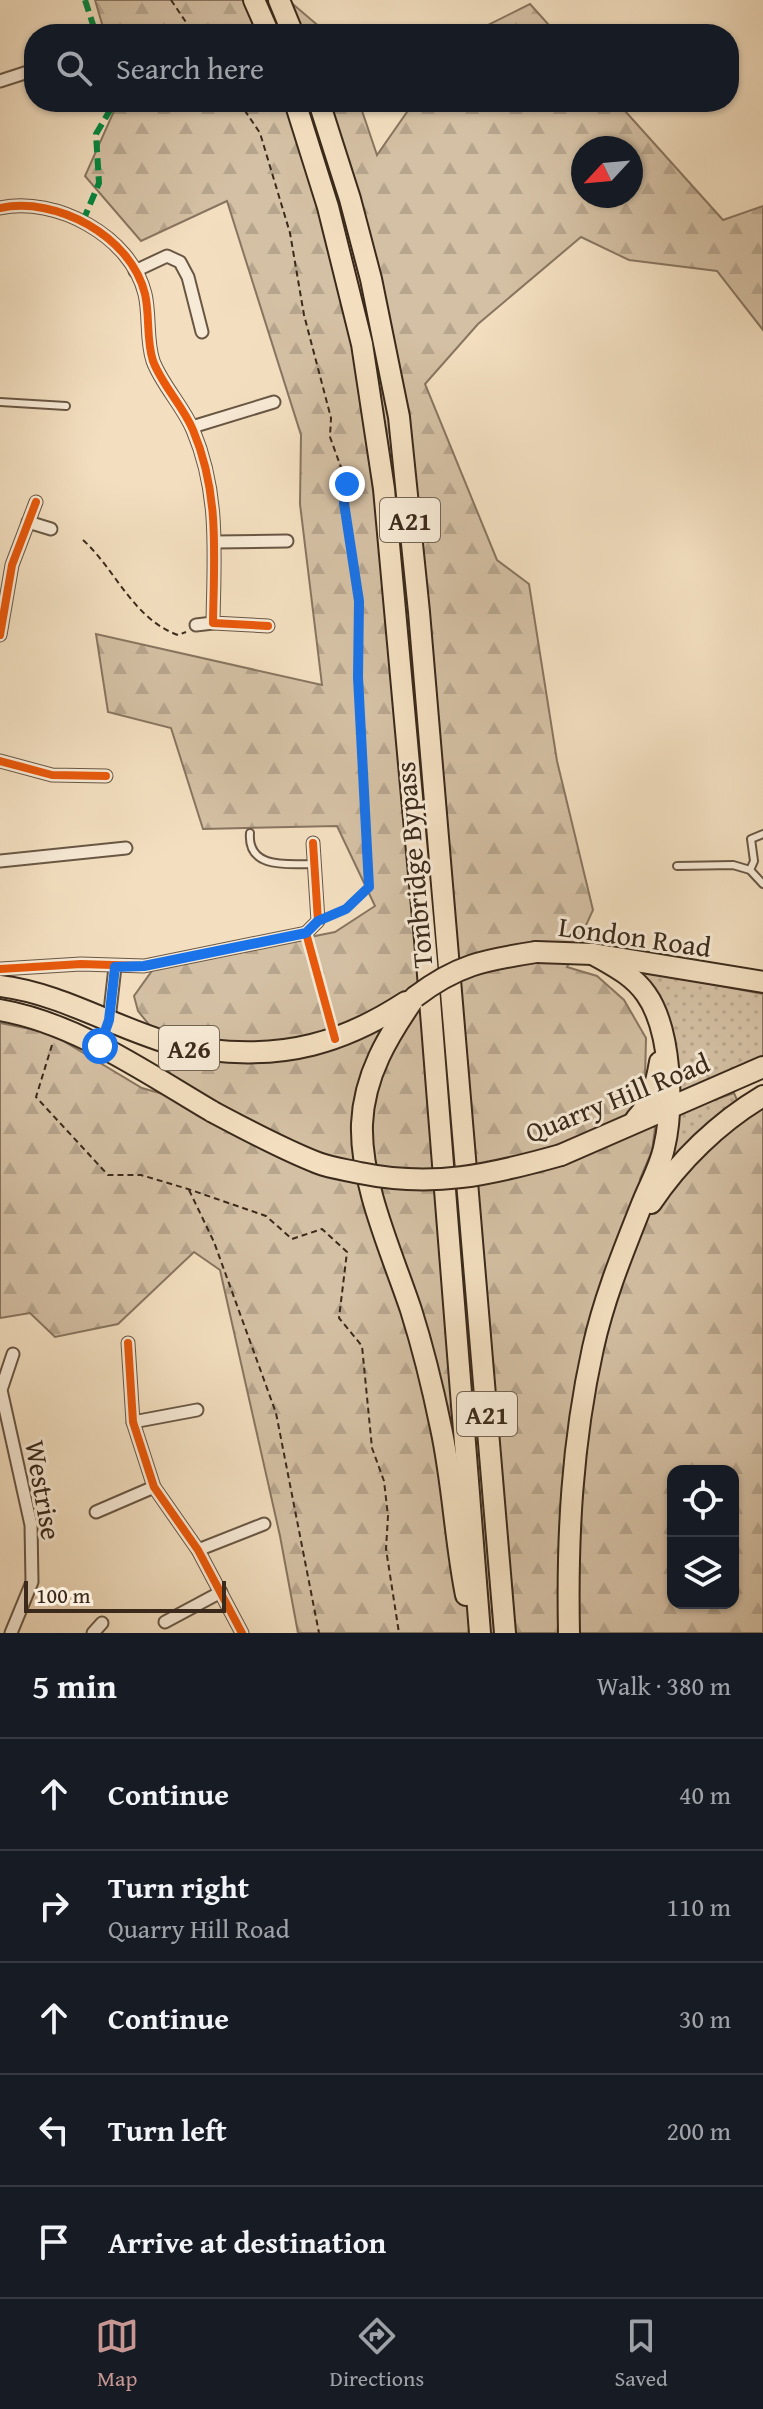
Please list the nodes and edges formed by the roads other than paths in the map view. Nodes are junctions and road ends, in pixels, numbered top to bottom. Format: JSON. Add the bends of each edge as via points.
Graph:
{"nodes":[{"id":1,"x":254,"y":0,"type":"edge"},
{"id":2,"x":279,"y":0,"type":"edge"},
{"id":3,"x":265,"y":24,"type":"edge"},
{"id":4,"x":289,"y":24,"type":"edge"},
{"id":5,"x":24,"y":73,"type":"edge"},
{"id":6,"x":0,"y":81,"type":"edge"},
{"id":7,"x":298,"y":112,"type":"edge"},
{"id":8,"x":322,"y":112,"type":"edge"},
{"id":9,"x":0,"y":208,"type":"edge"},
{"id":10,"x":135,"y":271,"type":"junction"},
{"id":11,"x":202,"y":332,"type":"dead end"},
{"id":12,"x":0,"y":402,"type":"edge"},
{"id":13,"x":274,"y":402,"type":"dead end"},
{"id":14,"x":66,"y":406,"type":"dead end"},
{"id":15,"x":192,"y":427,"type":"junction"},
{"id":16,"x":36,"y":502,"type":"dead end"},
{"id":17,"x":28,"y":522,"type":"junction"},
{"id":18,"x":51,"y":529,"type":"dead end"},
{"id":19,"x":287,"y":541,"type":"dead end"},
{"id":20,"x":215,"y":542,"type":"junction"},
{"id":21,"x":213,"y":623,"type":"junction"},
{"id":22,"x":196,"y":625,"type":"road end"},
{"id":23,"x":268,"y":626,"type":"dead end"},
{"id":24,"x":0,"y":635,"type":"edge"},
{"id":25,"x":0,"y":761,"type":"edge"},
{"id":26,"x":106,"y":776,"type":"dead end"},
{"id":27,"x":250,"y":833,"type":"dead end"},
{"id":28,"x":763,"y":834,"type":"edge"},
{"id":29,"x":313,"y":843,"type":"dead end"},
{"id":30,"x":126,"y":848,"type":"dead end"},
{"id":31,"x":0,"y":861,"type":"edge"},
{"id":32,"x":754,"y":861,"type":"junction"},
{"id":33,"x":763,"y":862,"type":"edge"},
{"id":34,"x":315,"y":864,"type":"junction"},
{"id":35,"x":677,"y":866,"type":"dead end"},
{"id":36,"x":750,"y":870,"type":"junction"},
{"id":37,"x":763,"y":884,"type":"edge"},
{"id":38,"x":593,"y":954,"type":"junction"},
{"id":39,"x":115,"y":967,"type":"junction"},
{"id":40,"x":0,"y":969,"type":"edge"},
{"id":41,"x":763,"y":982,"type":"edge"},
{"id":42,"x":0,"y":986,"type":"edge"},
{"id":43,"x":0,"y":1010,"type":"edge"},
{"id":44,"x":109,"y":1020,"type":"junction"},
{"id":45,"x":386,"y":1025,"type":"junction"},
{"id":46,"x":664,"y":1034,"type":"junction"},
{"id":47,"x":100,"y":1046,"type":"junction"},
{"id":48,"x":763,"y":1067,"type":"edge"},
{"id":49,"x":763,"y":1096,"type":"edge"},
{"id":50,"x":667,"y":1109,"type":"junction"},
{"id":51,"x":633,"y":1122,"type":"junction"},
{"id":52,"x":631,"y":1232,"type":"junction"},
{"id":53,"x":128,"y":1343,"type":"dead end"},
{"id":54,"x":13,"y":1354,"type":"dead end"},
{"id":55,"x":197,"y":1410,"type":"dead end"},
{"id":56,"x":133,"y":1422,"type":"junction"},
{"id":57,"x":154,"y":1487,"type":"junction"},
{"id":58,"x":96,"y":1512,"type":"dead end"},
{"id":59,"x":264,"y":1524,"type":"dead end"},
{"id":60,"x":198,"y":1550,"type":"junction"},
{"id":61,"x":221,"y":1592,"type":"junction"},
{"id":62,"x":165,"y":1622,"type":"dead end"},
{"id":63,"x":102,"y":1623,"type":"dead end"},
{"id":64,"x":11,"y":1633,"type":"edge"},
{"id":65,"x":93,"y":1633,"type":"edge"},
{"id":66,"x":242,"y":1633,"type":"edge"},
{"id":67,"x":474,"y":1633,"type":"edge"},
{"id":68,"x":480,"y":1633,"type":"edge"},
{"id":69,"x":505,"y":1633,"type":"edge"},
{"id":70,"x":569,"y":1633,"type":"edge"}],
"edges":[{"from":1,"to":3,"type":"highway"},
{"from":2,"to":4,"type":"highway"},
{"from":5,"to":6,"type":"street"},
{"from":7,"to":68,"type":"highway","name":"Tonbridge Bypass","number":"A21","via":[[362,344],[384,489]]},
{"from":8,"to":69,"type":"highway","name":"Tonbridge Bypass","number":"A21","via":[[371,279],[399,417]]},
{"from":9,"to":10,"type":"street","via":[[58,210],[83,221]]},
{"from":10,"to":11,"type":"street","via":[[167,256],[180,262]]},
{"from":10,"to":15,"type":"street","via":[[145,294],[153,361]]},
{"from":12,"to":14,"type":"lane"},
{"from":13,"to":15,"type":"street"},
{"from":15,"to":20,"type":"street","via":[[209,475]]},
{"from":16,"to":17,"type":"street"},
{"from":17,"to":18,"type":"street"},
{"from":17,"to":24,"type":"street","via":[[12,565]]},
{"from":19,"to":20,"type":"street"},
{"from":20,"to":21,"type":"street"},
{"from":21,"to":22,"type":"street"},
{"from":21,"to":23,"type":"street"},
{"from":25,"to":26,"type":"street","via":[[52,775]]},
{"from":27,"to":34,"type":"lane","via":[[249,844],[261,859]]},
{"from":28,"to":32,"type":"lane","via":[[751,839]]},
{"from":29,"to":34,"type":"street"},
{"from":30,"to":31,"type":"street"},
{"from":32,"to":33,"type":"lane"},
{"from":32,"to":36,"type":"lane"},
{"from":34,"to":39,"type":"street","via":[[318,921],[306,933],[144,966]]},
{"from":35,"to":36,"type":"lane","via":[[733,865]]},
{"from":36,"to":37,"type":"lane"},
{"from":38,"to":41,"type":"highway","name":"London Road"},
{"from":38,"to":45,"type":"highway","name":"London Road","bridge":true,"via":[[536,952],[469,965],[415,997]]},
{"from":38,"to":46,"type":"highway","via":[[645,992]]},
{"from":39,"to":40,"type":"street"},
{"from":39,"to":44,"type":"street"},
{"from":42,"to":44,"type":"highway","number":"A26","via":[[48,996]]},
{"from":43,"to":47,"type":"highway","name":"Quarry Hill Road","number":"A26"},
{"from":44,"to":45,"type":"highway","number":"A26","via":[[180,1047],[246,1055],[294,1049]]},
{"from":44,"to":47,"type":"street"},
{"from":45,"to":67,"type":"highway","name":"London Road","via":[[365,1096],[363,1151],[442,1430]]},
{"from":46,"to":50,"type":"highway"},
{"from":46,"to":51,"type":"highway","via":[[653,1094]]},
{"from":47,"to":51,"type":"highway","name":"Quarry Hill Road","number":"A26","bridge":true,"via":[[213,1112],[321,1165],[392,1179],[431,1181],[498,1173],[561,1155]]},
{"from":48,"to":50,"type":"highway","name":"Quarry Hill Road","number":"A26"},
{"from":49,"to":52,"type":"highway","via":[[688,1157]]},
{"from":50,"to":51,"type":"highway","name":"Quarry Hill Road","number":"A26"},
{"from":50,"to":52,"type":"highway","via":[[664,1148]]},
{"from":52,"to":70,"type":"highway","via":[[604,1303],[576,1442],[567,1550]]},
{"from":53,"to":56,"type":"street"},
{"from":54,"to":64,"type":"street","name":"Westrise","via":[[1,1390],[31,1525],[32,1582]]},
{"from":55,"to":56,"type":"street"},
{"from":56,"to":57,"type":"street"},
{"from":57,"to":58,"type":"street"},
{"from":57,"to":60,"type":"street"},
{"from":59,"to":60,"type":"street"},
{"from":60,"to":61,"type":"street"},
{"from":61,"to":62,"type":"street"},
{"from":61,"to":66,"type":"street"},
{"from":63,"to":65,"type":"street"}]}
